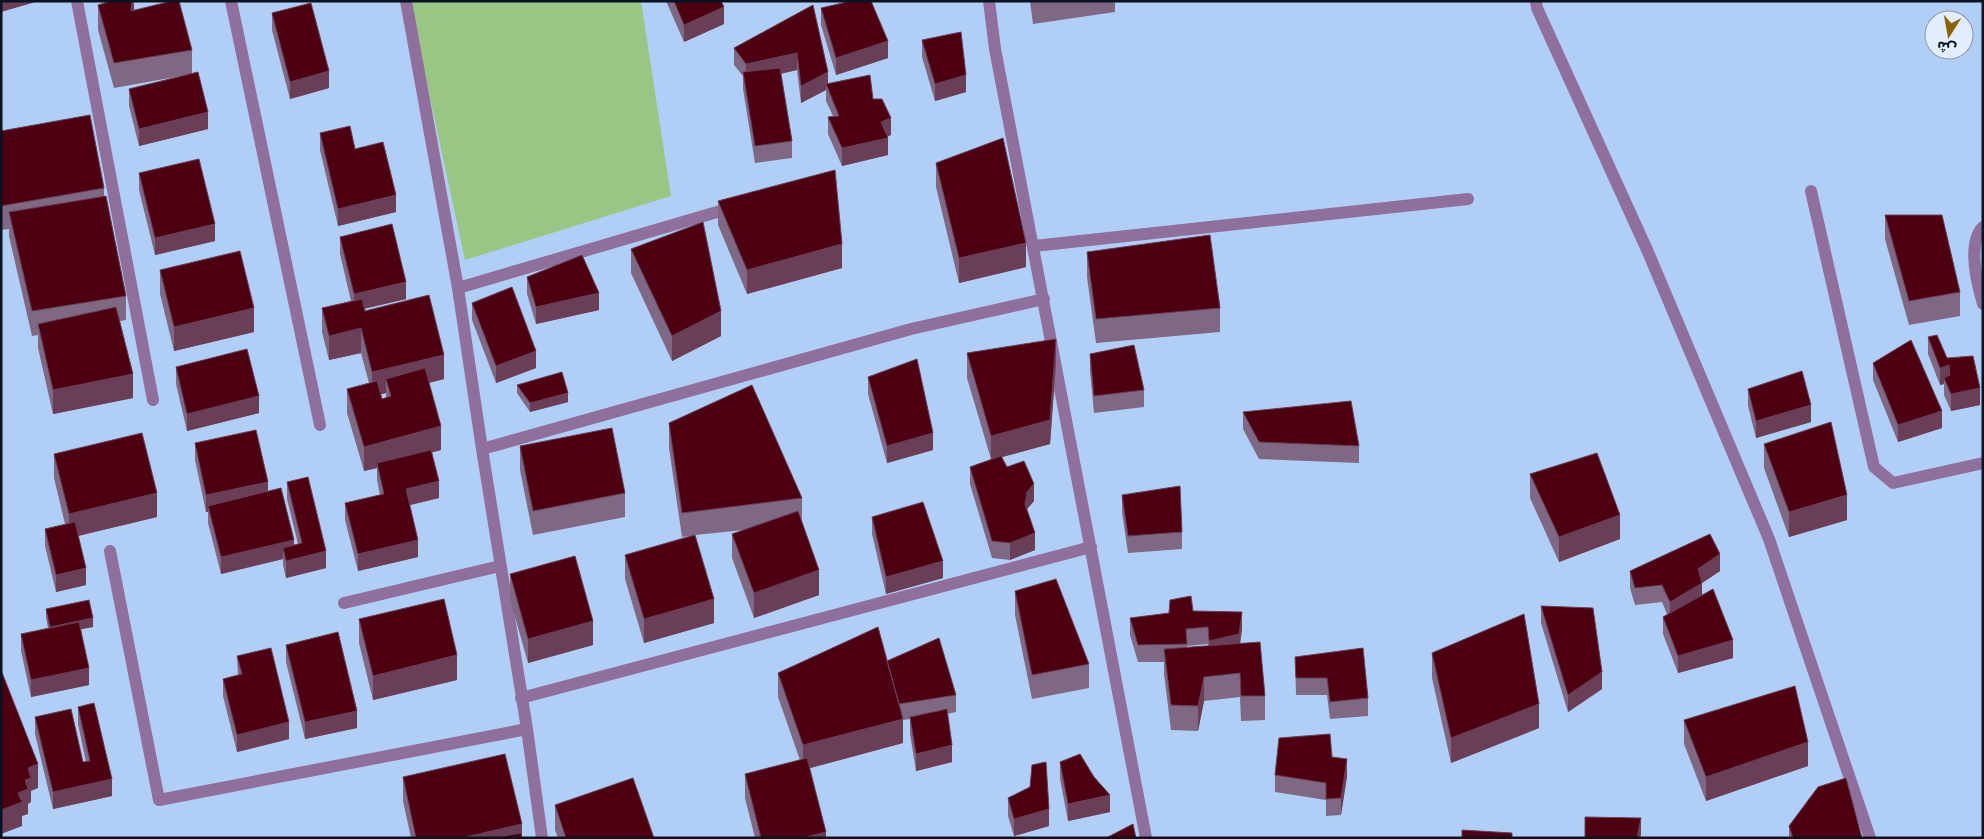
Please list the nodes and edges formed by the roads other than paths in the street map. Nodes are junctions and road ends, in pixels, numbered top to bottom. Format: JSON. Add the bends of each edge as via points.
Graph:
{"nodes":[{"id":1,"x":76,"y":1,"type":"edge"},
{"id":2,"x":231,"y":1,"type":"edge"},
{"id":3,"x":406,"y":1,"type":"edge"},
{"id":4,"x":989,"y":1,"type":"edge"},
{"id":5,"x":1536,"y":1,"type":"edge"},
{"id":6,"x":1811,"y":191,"type":"dead end"},
{"id":7,"x":1468,"y":199,"type":"dead end"},
{"id":8,"x":750,"y":202,"type":"edge"},
{"id":9,"x":1983,"y":227,"type":"edge"},
{"id":10,"x":1034,"y":246,"type":"junction"},
{"id":11,"x":458,"y":288,"type":"junction"},
{"id":12,"x":1044,"y":299,"type":"junction"},
{"id":13,"x":1983,"y":304,"type":"edge"},
{"id":14,"x":153,"y":400,"type":"dead end"},
{"id":15,"x":320,"y":425,"type":"dead end"},
{"id":16,"x":482,"y":450,"type":"junction"},
{"id":17,"x":1983,"y":463,"type":"edge"},
{"id":18,"x":1091,"y":547,"type":"junction"},
{"id":19,"x":110,"y":551,"type":"dead end"},
{"id":20,"x":500,"y":566,"type":"junction"},
{"id":21,"x":344,"y":604,"type":"dead end"},
{"id":22,"x":521,"y":698,"type":"junction"},
{"id":23,"x":528,"y":729,"type":"junction"},
{"id":24,"x":542,"y":838,"type":"edge"},
{"id":25,"x":1146,"y":838,"type":"edge"},
{"id":26,"x":1870,"y":838,"type":"edge"}],
"edges":[{"from":1,"to":14,"type":"street"},
{"from":2,"to":15,"type":"street"},
{"from":3,"to":11,"type":"street"},
{"from":4,"to":10,"type":"street","via":[[995,49]]},
{"from":5,"to":26,"type":"street","via":[[1648,252],[1770,539]]},
{"from":6,"to":17,"type":"street","via":[[1874,467],[1893,483]]},
{"from":7,"to":10,"type":"street"},
{"from":8,"to":11,"type":"street"},
{"from":9,"to":13,"type":"street","via":[[1973,246]]},
{"from":10,"to":12,"type":"street"},
{"from":11,"to":16,"type":"street"},
{"from":12,"to":16,"type":"street","via":[[911,329]]},
{"from":12,"to":18,"type":"street"},
{"from":16,"to":20,"type":"street"},
{"from":18,"to":22,"type":"street"},
{"from":18,"to":25,"type":"street"},
{"from":19,"to":23,"type":"street","via":[[159,800]]},
{"from":20,"to":21,"type":"street"},
{"from":20,"to":22,"type":"street"},
{"from":22,"to":23,"type":"street"},
{"from":23,"to":24,"type":"street"}]}
